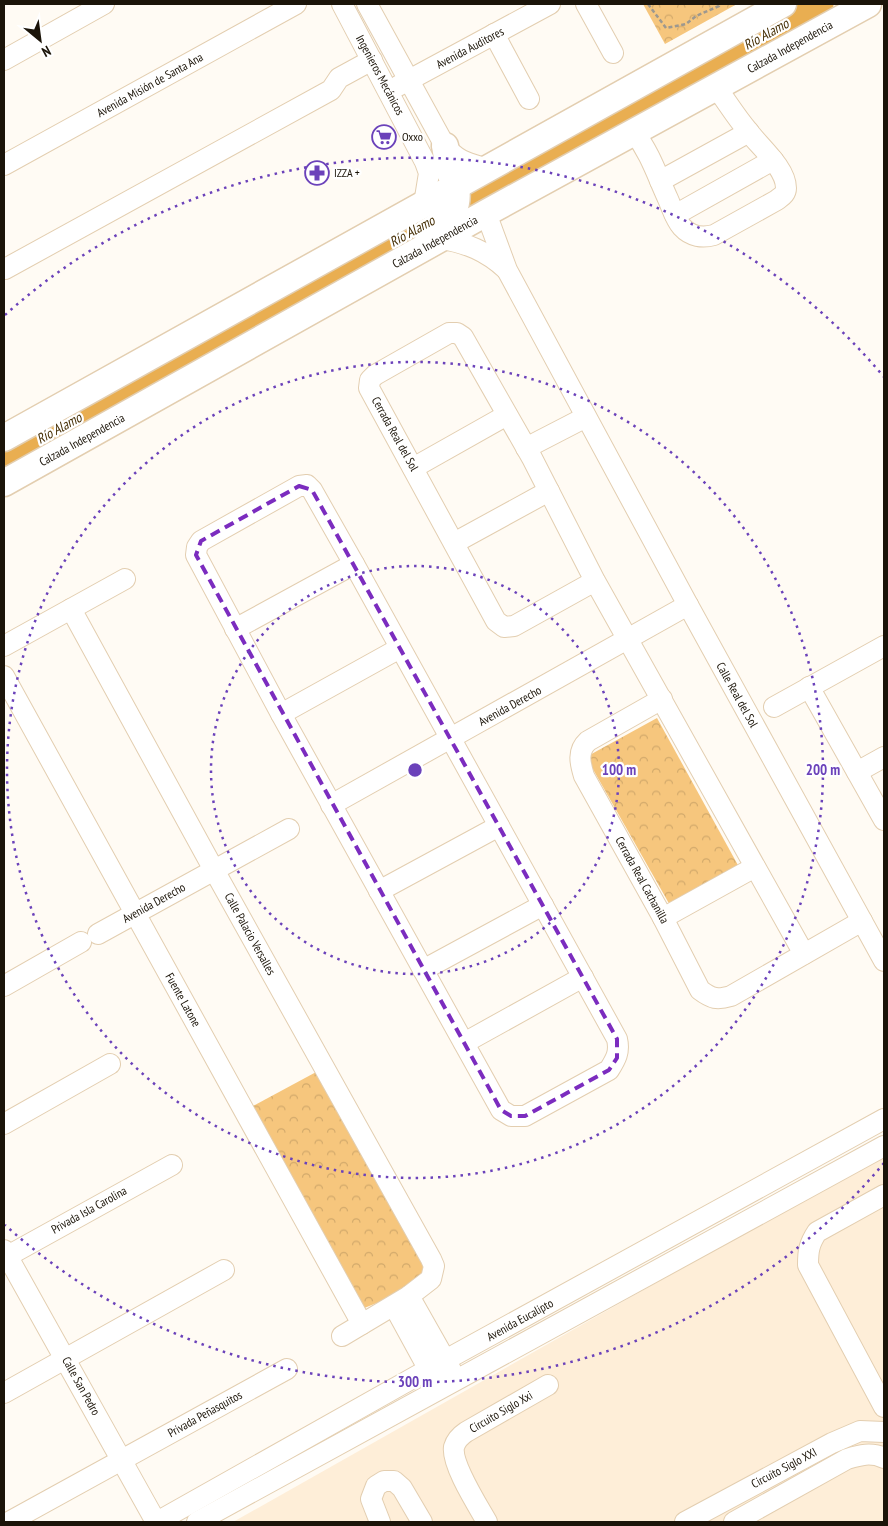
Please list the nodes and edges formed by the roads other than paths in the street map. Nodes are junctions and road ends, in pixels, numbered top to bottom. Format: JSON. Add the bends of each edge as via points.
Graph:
{"nodes":[{"id":1,"x":104,"y":4,"type":"edge"},
{"id":2,"x":296,"y":4,"type":"edge"},
{"id":3,"x":342,"y":4,"type":"edge"},
{"id":4,"x":368,"y":4,"type":"edge"},
{"id":5,"x":550,"y":4,"type":"edge"},
{"id":6,"x":586,"y":4,"type":"edge"},
{"id":7,"x":783,"y":4,"type":"edge"},
{"id":8,"x":840,"y":4,"type":"edge"},
{"id":9,"x":868,"y":4,"type":"edge"},
{"id":10,"x":494,"y":34,"type":"junction"},
{"id":11,"x":797,"y":43,"type":"junction"},
{"id":12,"x":613,"y":53,"type":"dead end"},
{"id":13,"x":4,"y":60,"type":"edge"},
{"id":14,"x":375,"y":66,"type":"junction"},
{"id":15,"x":409,"y":80,"type":"junction"},
{"id":16,"x":716,"y":87,"type":"junction"},
{"id":17,"x":389,"y":91,"type":"junction"},
{"id":18,"x":529,"y":99,"type":"dead end"},
{"id":19,"x":634,"y":132,"type":"junction"},
{"id":20,"x":749,"y":132,"type":"junction"},
{"id":21,"x":445,"y":146,"type":"junction"},
{"id":22,"x":773,"y":160,"type":"junction"},
{"id":23,"x":4,"y":165,"type":"edge"},
{"id":24,"x":488,"y":168,"type":"junction"},
{"id":25,"x":660,"y":181,"type":"junction"},
{"id":26,"x":456,"y":186,"type":"junction"},
{"id":27,"x":424,"y":204,"type":"junction"},
{"id":28,"x":486,"y":213,"type":"junction"},
{"id":29,"x":675,"y":215,"type":"junction"},
{"id":30,"x":441,"y":239,"type":"junction"},
{"id":31,"x":5,"y":269,"type":"edge"},
{"id":32,"x":507,"y":270,"type":"junction"},
{"id":33,"x":304,"y":316,"type":"junction"},
{"id":34,"x":167,"y":347,"type":"junction"},
{"id":35,"x":52,"y":411,"type":"junction"},
{"id":36,"x":507,"y":415,"type":"junction"},
{"id":37,"x":589,"y":422,"type":"junction"},
{"id":38,"x":4,"y":438,"type":"edge"},
{"id":39,"x":79,"y":442,"type":"junction"},
{"id":40,"x":529,"y":453,"type":"junction"},
{"id":41,"x":4,"y":468,"type":"edge"},
{"id":42,"x":413,"y":468,"type":"junction"},
{"id":43,"x":4,"y":483,"type":"edge"},
{"id":44,"x":549,"y":491,"type":"junction"},
{"id":45,"x":454,"y":544,"type":"junction"},
{"id":46,"x":354,"y":564,"type":"junction"},
{"id":47,"x":125,"y":579,"type":"dead end"},
{"id":48,"x":596,"y":580,"type":"junction"},
{"id":49,"x":688,"y":606,"type":"junction"},
{"id":50,"x":71,"y":609,"type":"junction"},
{"id":51,"x":235,"y":629,"type":"junction"},
{"id":52,"x":628,"y":640,"type":"junction"},
{"id":53,"x":4,"y":646,"type":"edge"},
{"id":54,"x":884,"y":646,"type":"edge"},
{"id":55,"x":400,"y":648,"type":"junction"},
{"id":56,"x":4,"y":676,"type":"edge"},
{"id":57,"x":809,"y":687,"type":"junction"},
{"id":58,"x":662,"y":699,"type":"junction"},
{"id":59,"x":774,"y":707,"type":"dead end"},
{"id":60,"x":281,"y":714,"type":"junction"},
{"id":61,"x":451,"y":739,"type":"junction"},
{"id":62,"x":884,"y":756,"type":"edge"},
{"id":63,"x":857,"y":772,"type":"junction"},
{"id":64,"x":331,"y":805,"type":"junction"},
{"id":65,"x":884,"y":820,"type":"edge"},
{"id":66,"x":499,"y":826,"type":"junction"},
{"id":67,"x":290,"y":829,"type":"dead end"},
{"id":68,"x":755,"y":867,"type":"junction"},
{"id":69,"x":214,"y":870,"type":"junction"},
{"id":70,"x":379,"y":891,"type":"junction"},
{"id":71,"x":543,"y":905,"type":"junction"},
{"id":72,"x":134,"y":914,"type":"junction"},
{"id":73,"x":663,"y":918,"type":"junction"},
{"id":74,"x":862,"y":921,"type":"junction"},
{"id":75,"x":804,"y":954,"type":"junction"},
{"id":76,"x":884,"y":961,"type":"edge"},
{"id":77,"x":423,"y":970,"type":"junction"},
{"id":78,"x":583,"y":977,"type":"junction"},
{"id":79,"x":4,"y":986,"type":"edge"},
{"id":80,"x":464,"y":1043,"type":"junction"},
{"id":81,"x":110,"y":1064,"type":"dead end"},
{"id":82,"x":884,"y":1119,"type":"edge"},
{"id":83,"x":4,"y":1124,"type":"edge"},
{"id":84,"x":884,"y":1146,"type":"edge"},
{"id":85,"x":172,"y":1165,"type":"dead end"},
{"id":86,"x":884,"y":1195,"type":"edge"},
{"id":87,"x":5,"y":1255,"type":"edge"},
{"id":88,"x":224,"y":1270,"type":"dead end"},
{"id":89,"x":402,"y":1301,"type":"junction"},
{"id":90,"x":362,"y":1324,"type":"junction"},
{"id":91,"x":342,"y":1336,"type":"dead end"},
{"id":92,"x":66,"y":1359,"type":"junction"},
{"id":93,"x":437,"y":1365,"type":"junction"},
{"id":94,"x":287,"y":1369,"type":"dead end"},
{"id":95,"x":448,"y":1384,"type":"junction"},
{"id":96,"x":548,"y":1385,"type":"dead end"},
{"id":97,"x":4,"y":1393,"type":"edge"},
{"id":98,"x":884,"y":1407,"type":"edge"},
{"id":99,"x":884,"y":1431,"type":"edge"},
{"id":100,"x":881,"y":1456,"type":"edge"},
{"id":101,"x":122,"y":1460,"type":"junction"},
{"id":102,"x":9,"y":1522,"type":"edge"},
{"id":103,"x":157,"y":1522,"type":"edge"},
{"id":104,"x":197,"y":1522,"type":"edge"},
{"id":105,"x":380,"y":1522,"type":"edge"},
{"id":106,"x":422,"y":1522,"type":"edge"},
{"id":107,"x":487,"y":1522,"type":"edge"},
{"id":108,"x":688,"y":1522,"type":"edge"},
{"id":109,"x":734,"y":1522,"type":"edge"}],
"edges":[{"from":1,"to":13,"type":"street"},
{"from":2,"to":23,"type":"street","name":"Avenida Misión de Santa Ana"},
{"from":3,"to":14,"type":"street","name":"Ingenieros Mecánicos"},
{"from":4,"to":15,"type":"street","name":"Ingenieros Mecánicos"},
{"from":5,"to":10,"type":"street","name":"Avenida Auditores"},
{"from":6,"to":12,"type":"street"},
{"from":7,"to":24,"type":"main road"},
{"from":8,"to":11,"type":"main road","via":[[819,17]]},
{"from":9,"to":11,"type":"main road","name":"Calzada Independencia"},
{"from":10,"to":15,"type":"street","name":"Avenida Auditores"},
{"from":10,"to":18,"type":"street"},
{"from":11,"to":16,"type":"main road","name":"Calzada Independencia"},
{"from":14,"to":17,"type":"street","name":"Ingenieros Mecánicos"},
{"from":14,"to":31,"type":"street","via":[[339,78],[331,90]]},
{"from":15,"to":17,"type":"street","name":"Avenida Auditores"},
{"from":15,"to":21,"type":"street","name":"Ingenieros Mecánicos"},
{"from":16,"to":19,"type":"main road","name":"Calzada Independencia"},
{"from":16,"to":20,"type":"street"},
{"from":17,"to":27,"type":"street","name":"Ingenieros Mecánicos","via":[[426,162],[429,173]]},
{"from":19,"to":25,"type":"street","via":[[646,148]]},
{"from":19,"to":28,"type":"main road","name":"Calzada Independencia"},
{"from":20,"to":22,"type":"street"},
{"from":20,"to":25,"type":"street"},
{"from":21,"to":24,"type":"street","name":"Ingenieros Mecánicos","via":[[463,161]]},
{"from":21,"to":26,"type":"main road","via":[[449,171]]},
{"from":22,"to":29,"type":"street"},
{"from":22,"to":29,"type":"street","via":[[784,177],[786,189],[777,200],[705,237],[693,235],[682,227]]},
{"from":24,"to":26,"type":"main road"},
{"from":25,"to":29,"type":"street"},
{"from":26,"to":27,"type":"main road"},
{"from":26,"to":33,"type":"main road","via":[[454,212],[446,221],[323,293]]},
{"from":27,"to":34,"type":"main road"},
{"from":28,"to":30,"type":"main road","name":"Calzada Independencia"},
{"from":28,"to":32,"type":"street","name":"Calle Real del Sol"},
{"from":30,"to":32,"type":"street","name":"Calle Real del Sol","via":[[477,248]]},
{"from":30,"to":33,"type":"main road","name":"Calzada Independencia"},
{"from":32,"to":37,"type":"street","name":"Calle Real del Sol"},
{"from":33,"to":39,"type":"main road","name":"Calzada Independencia"},
{"from":34,"to":35,"type":"main road"},
{"from":34,"to":39,"type":"main road","via":[[165,356],[158,363],[85,405],[77,424]]},
{"from":35,"to":38,"type":"main road"},
{"from":35,"to":41,"type":"main road","via":[[55,426],[51,436],[41,446]]},
{"from":36,"to":40,"type":"street","name":"Cerrada Real del Sol"},
{"from":36,"to":42,"type":"street"},
{"from":36,"to":42,"type":"street","name":"Cerrada Real del Sol","via":[[463,337],[449,333],[370,380],[369,388]]},
{"from":37,"to":40,"type":"street"},
{"from":37,"to":49,"type":"street","name":"Calle Real del Sol"},
{"from":39,"to":43,"type":"main road","name":"Calzada Independencia"},
{"from":40,"to":44,"type":"street","name":"Cerrada Real del Sol"},
{"from":42,"to":45,"type":"street","name":"Cerrada Real del Sol"},
{"from":44,"to":45,"type":"street"},
{"from":44,"to":48,"type":"street","name":"Cerrada Real del Sol"},
{"from":45,"to":48,"type":"street","name":"Cerrada Real del Sol","via":[[496,621],[504,627],[514,626]]},
{"from":46,"to":51,"type":"street"},
{"from":46,"to":51,"type":"street","via":[[312,490],[307,485],[300,486],[201,541],[197,547],[196,555]]},
{"from":46,"to":55,"type":"street"},
{"from":47,"to":50,"type":"street"},
{"from":48,"to":52,"type":"street","name":"Cerrada Real del Sol"},
{"from":49,"to":52,"type":"street","name":"Avenida Derecho"},
{"from":49,"to":74,"type":"street","name":"Calle Real del Sol"},
{"from":50,"to":53,"type":"street"},
{"from":50,"to":69,"type":"street","name":"Calle Palacio Versalles"},
{"from":51,"to":60,"type":"street"},
{"from":52,"to":58,"type":"street"},
{"from":52,"to":61,"type":"street","name":"Avenida Derecho"},
{"from":54,"to":57,"type":"street"},
{"from":55,"to":60,"type":"street"},
{"from":55,"to":61,"type":"street"},
{"from":56,"to":72,"type":"street","name":"Fuente Latone"},
{"from":57,"to":59,"type":"street"},
{"from":57,"to":63,"type":"street"},
{"from":58,"to":68,"type":"street"},
{"from":58,"to":73,"type":"street","name":"Cerrada Real Cachanilla","via":[[588,741],[580,753],[580,763],[584,776]]},
{"from":60,"to":64,"type":"street"},
{"from":61,"to":64,"type":"street","name":"Avenida Derecho"},
{"from":61,"to":66,"type":"street"},
{"from":62,"to":63,"type":"street"},
{"from":63,"to":65,"type":"street"},
{"from":64,"to":70,"type":"street"},
{"from":66,"to":70,"type":"street"},
{"from":66,"to":71,"type":"street"},
{"from":67,"to":69,"type":"street","name":"Avenida Derecho"},
{"from":68,"to":73,"type":"street"},
{"from":68,"to":75,"type":"street"},
{"from":69,"to":72,"type":"street","name":"Avenida Derecho"},
{"from":69,"to":89,"type":"street","name":"Calle Palacio Versalles","via":[[431,1259],[434,1266],[431,1279]]},
{"from":70,"to":77,"type":"street"},
{"from":71,"to":77,"type":"street"},
{"from":71,"to":78,"type":"street"},
{"from":72,"to":79,"type":"street","name":"Avenida Derecho"},
{"from":72,"to":90,"type":"street","name":"Fuente Latone"},
{"from":73,"to":75,"type":"street","name":"Cerrada Real Cachanilla","via":[[700,990],[710,997],[722,999],[732,996]]},
{"from":74,"to":75,"type":"street","name":"Cerrada Real Cachanilla"},
{"from":74,"to":76,"type":"street","name":"Calle Real del Sol"},
{"from":77,"to":80,"type":"street"},
{"from":78,"to":80,"type":"street"},
{"from":78,"to":80,"type":"street","via":[[619,1046],[617,1058],[609,1070],[525,1116],[511,1116],[501,1110]]},
{"from":81,"to":83,"type":"street"},
{"from":82,"to":93,"type":"street","name":"Avenida Eucalipto"},
{"from":84,"to":95,"type":"street","name":"Avenida Eucalipto"},
{"from":85,"to":87,"type":"street","name":"Privada Isla Carolina"},
{"from":86,"to":98,"type":"street","via":[[817,1232],[810,1242],[808,1265]]},
{"from":87,"to":92,"type":"street","name":"Calle San Pedro"},
{"from":88,"to":92,"type":"street"},
{"from":89,"to":90,"type":"street"},
{"from":89,"to":93,"type":"street"},
{"from":90,"to":91,"type":"street"},
{"from":92,"to":97,"type":"street"},
{"from":92,"to":101,"type":"street","name":"Calle San Pedro"},
{"from":93,"to":95,"type":"street"},
{"from":93,"to":103,"type":"street","name":"Avenida Eucalipto"},
{"from":94,"to":101,"type":"street","name":"Privada Peñasquitos"},
{"from":95,"to":104,"type":"street","name":"Avenida Eucalipto"},
{"from":96,"to":107,"type":"street","name":"Circuito Siglo Xxi","via":[[458,1438],[454,1461]]},
{"from":99,"to":100,"type":"street"},
{"from":99,"to":108,"type":"street","name":"Circuito Siglo XXI","via":[[860,1431],[832,1443]]},
{"from":100,"to":109,"type":"street","name":"Circuito Siglo XXI","via":[[863,1454],[847,1459]]},
{"from":101,"to":102,"type":"street","name":"Privada Peñasquitos"},
{"from":101,"to":103,"type":"street","name":"Calle San Pedro"},
{"from":105,"to":106,"type":"street","via":[[371,1499],[376,1486],[384,1481],[394,1481],[402,1488]]}]}
